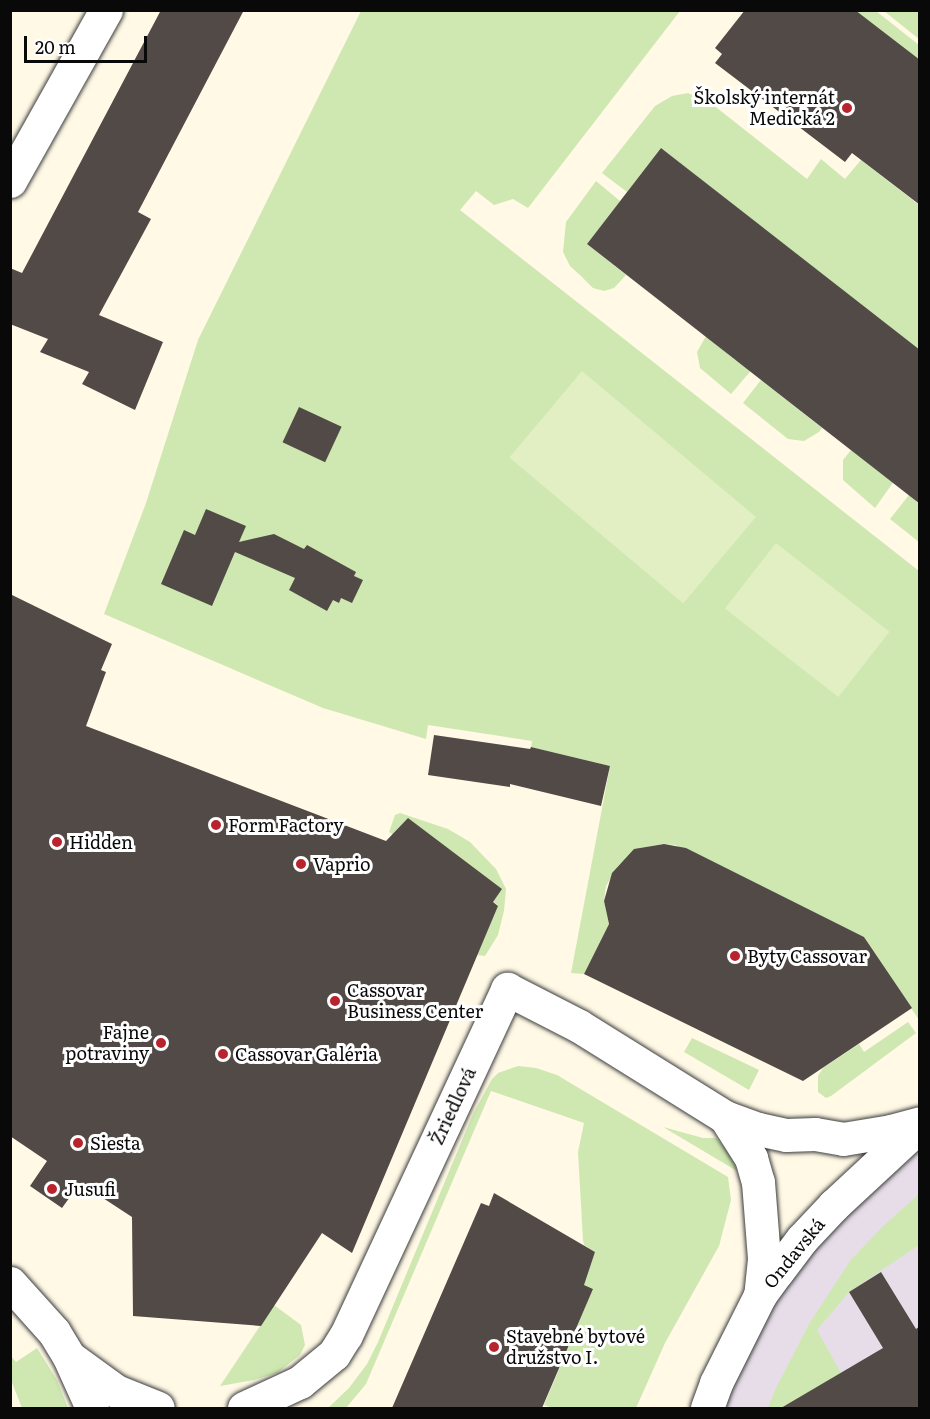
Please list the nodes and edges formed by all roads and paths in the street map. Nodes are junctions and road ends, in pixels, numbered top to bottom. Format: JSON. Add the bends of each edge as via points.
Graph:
{"nodes":[{"id":1,"x":106,"y":10,"type":"edge"},
{"id":2,"x":10,"y":181,"type":"edge"},
{"id":3,"x":725,"y":1117,"type":"junction"},
{"id":4,"x":920,"y":1125,"type":"edge"},
{"id":5,"x":10,"y":1283,"type":"edge"},
{"id":6,"x":760,"y":1295,"type":"junction"},
{"id":7,"x":69,"y":1357,"type":"junction"},
{"id":8,"x":92,"y":1408,"type":"edge"},
{"id":9,"x":158,"y":1408,"type":"edge"},
{"id":10,"x":244,"y":1408,"type":"edge"},
{"id":11,"x":707,"y":1408,"type":"edge"}],
"edges":[{"from":1,"to":2,"type":"street"},
{"from":3,"to":4,"type":"street","via":[[786,1135],[843,1138]]},
{"from":3,"to":6,"type":"street","via":[[751,1158],[758,1182],[764,1259]]},
{"from":3,"to":10,"type":"street","name":"Žriedlová","via":[[579,1026],[507,989],[346,1335],[334,1353],[300,1382]]},
{"from":4,"to":6,"type":"street","name":"Ondavská","via":[[802,1239]]},
{"from":5,"to":7,"type":"street","via":[[35,1308]]},
{"from":6,"to":11,"type":"street","name":"Ondavská"},
{"from":7,"to":8,"type":"street"},
{"from":7,"to":9,"type":"street","via":[[116,1391]]}]}
